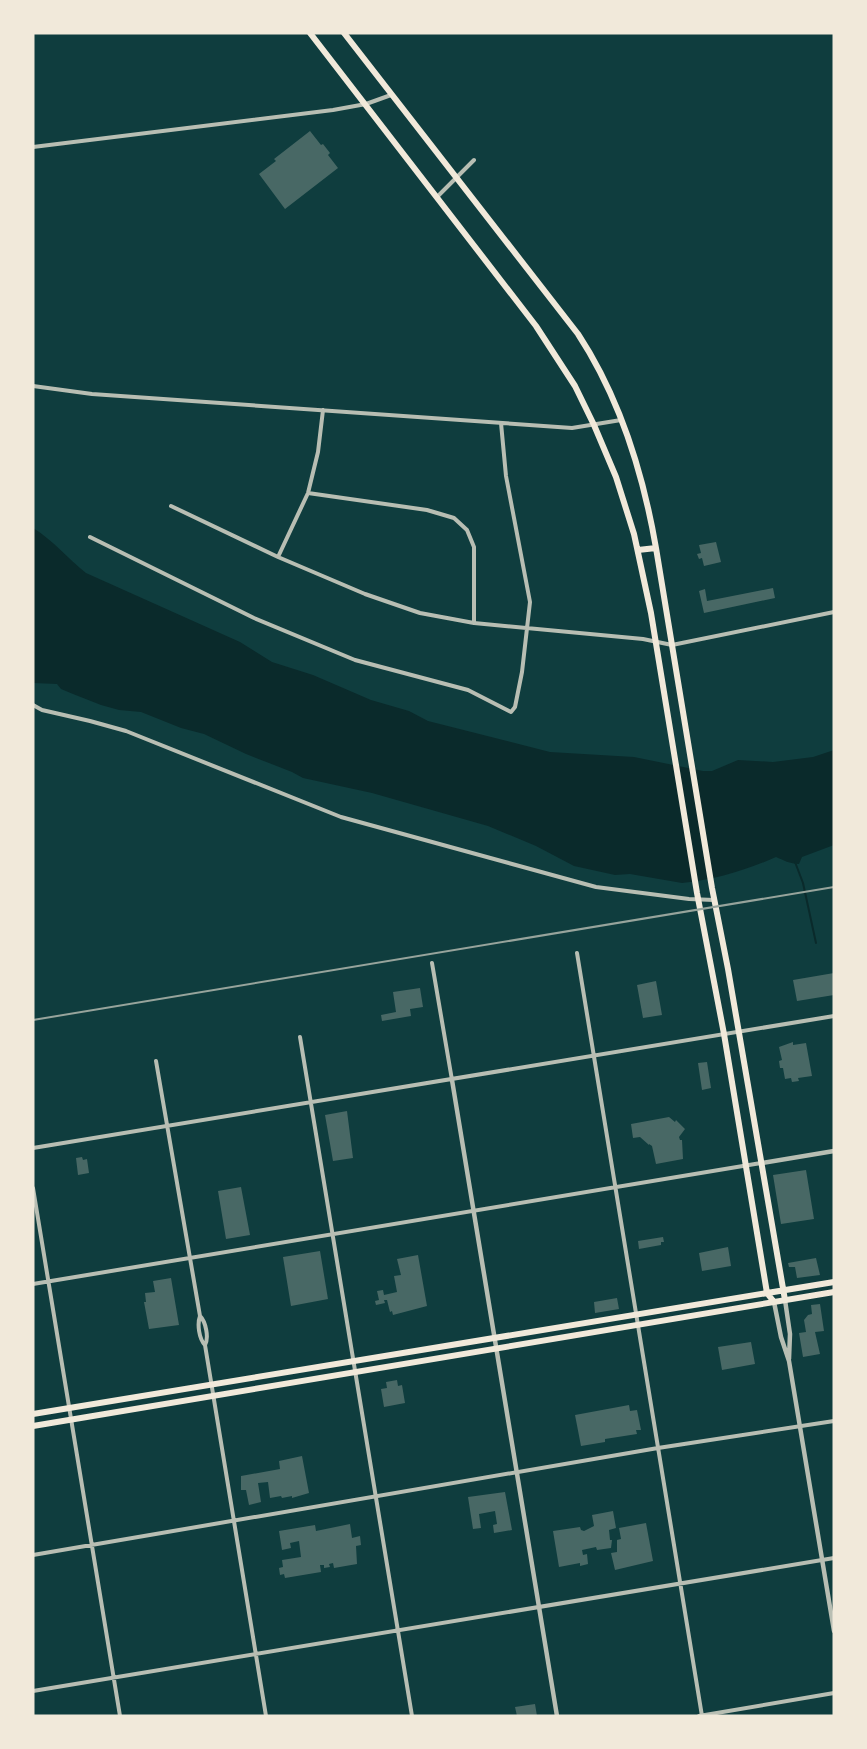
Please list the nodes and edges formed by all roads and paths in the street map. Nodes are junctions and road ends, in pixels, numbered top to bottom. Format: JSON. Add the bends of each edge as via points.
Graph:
{"nodes":[{"id":1,"x":310,"y":33,"type":"edge"},
{"id":2,"x":344,"y":33,"type":"edge"},
{"id":3,"x":391,"y":95,"type":"junction"},
{"id":4,"x":366,"y":104,"type":"junction"},
{"id":5,"x":33,"y":147,"type":"edge"},
{"id":6,"x":474,"y":160,"type":"dead end"},
{"id":7,"x":456,"y":178,"type":"junction"},
{"id":8,"x":437,"y":197,"type":"junction"},
{"id":9,"x":33,"y":386,"type":"edge"},
{"id":10,"x":324,"y":410,"type":"junction"},
{"id":11,"x":621,"y":420,"type":"junction"},
{"id":12,"x":501,"y":423,"type":"junction"},
{"id":13,"x":594,"y":425,"type":"junction"},
{"id":14,"x":308,"y":493,"type":"junction"},
{"id":15,"x":171,"y":506,"type":"dead end"},
{"id":16,"x":90,"y":537,"type":"dead end"},
{"id":17,"x":656,"y":548,"type":"junction"},
{"id":18,"x":638,"y":550,"type":"junction"},
{"id":19,"x":278,"y":557,"type":"junction"},
{"id":20,"x":834,"y":612,"type":"edge"},
{"id":21,"x":474,"y":623,"type":"junction"},
{"id":22,"x":527,"y":629,"type":"junction"},
{"id":23,"x":656,"y":642,"type":"junction"},
{"id":24,"x":672,"y":645,"type":"junction"},
{"id":25,"x":33,"y":705,"type":"edge"},
{"id":26,"x":42,"y":710,"type":"junction"},
{"id":27,"x":33,"y":712,"type":"edge"},
{"id":28,"x":698,"y":899,"type":"junction"},
{"id":29,"x":714,"y":900,"type":"junction"},
{"id":30,"x":577,"y":953,"type":"dead end"},
{"id":31,"x":432,"y":963,"type":"dead end"},
{"id":32,"x":834,"y":1016,"type":"edge"},
{"id":33,"x":739,"y":1031,"type":"junction"},
{"id":34,"x":724,"y":1034,"type":"junction"},
{"id":35,"x":300,"y":1038,"type":"dead end"},
{"id":36,"x":594,"y":1056,"type":"junction"},
{"id":37,"x":156,"y":1061,"type":"dead end"},
{"id":38,"x":452,"y":1080,"type":"junction"},
{"id":39,"x":311,"y":1103,"type":"junction"},
{"id":40,"x":168,"y":1127,"type":"junction"},
{"id":41,"x":33,"y":1148,"type":"edge"},
{"id":42,"x":834,"y":1151,"type":"edge"},
{"id":43,"x":762,"y":1163,"type":"junction"},
{"id":44,"x":746,"y":1166,"type":"junction"},
{"id":45,"x":616,"y":1187,"type":"junction"},
{"id":46,"x":33,"y":1188,"type":"edge"},
{"id":47,"x":473,"y":1212,"type":"junction"},
{"id":48,"x":332,"y":1235,"type":"junction"},
{"id":49,"x":190,"y":1259,"type":"junction"},
{"id":50,"x":48,"y":1281,"type":"junction"},
{"id":51,"x":834,"y":1282,"type":"edge"},
{"id":52,"x":33,"y":1284,"type":"edge"},
{"id":53,"x":783,"y":1290,"type":"junction"},
{"id":54,"x":834,"y":1292,"type":"edge"},
{"id":55,"x":767,"y":1293,"type":"junction"},
{"id":56,"x":785,"y":1300,"type":"junction"},
{"id":57,"x":774,"y":1302,"type":"junction"},
{"id":58,"x":636,"y":1315,"type":"junction"},
{"id":59,"x":638,"y":1325,"type":"junction"},
{"id":60,"x":494,"y":1338,"type":"junction"},
{"id":61,"x":496,"y":1349,"type":"junction"},
{"id":62,"x":353,"y":1361,"type":"junction"},
{"id":63,"x":789,"y":1361,"type":"junction"},
{"id":64,"x":355,"y":1372,"type":"junction"},
{"id":65,"x":211,"y":1384,"type":"junction"},
{"id":66,"x":213,"y":1396,"type":"junction"},
{"id":67,"x":69,"y":1408,"type":"junction"},
{"id":68,"x":33,"y":1414,"type":"edge"},
{"id":69,"x":71,"y":1420,"type":"junction"},
{"id":70,"x":834,"y":1421,"type":"edge"},
{"id":71,"x":33,"y":1426,"type":"edge"},
{"id":72,"x":800,"y":1426,"type":"junction"},
{"id":73,"x":658,"y":1448,"type":"junction"},
{"id":74,"x":516,"y":1473,"type":"junction"},
{"id":75,"x":376,"y":1497,"type":"junction"},
{"id":76,"x":234,"y":1521,"type":"junction"},
{"id":77,"x":92,"y":1545,"type":"junction"},
{"id":78,"x":33,"y":1555,"type":"edge"},
{"id":79,"x":834,"y":1558,"type":"edge"},
{"id":80,"x":822,"y":1560,"type":"junction"},
{"id":81,"x":680,"y":1583,"type":"junction"},
{"id":82,"x":539,"y":1606,"type":"junction"},
{"id":83,"x":398,"y":1630,"type":"junction"},
{"id":84,"x":834,"y":1631,"type":"edge"},
{"id":85,"x":256,"y":1654,"type":"junction"},
{"id":86,"x":114,"y":1678,"type":"junction"},
{"id":87,"x":33,"y":1691,"type":"edge"},
{"id":88,"x":834,"y":1693,"type":"edge"},
{"id":89,"x":120,"y":1716,"type":"edge"},
{"id":90,"x":267,"y":1716,"type":"edge"},
{"id":91,"x":412,"y":1716,"type":"edge"},
{"id":92,"x":557,"y":1716,"type":"edge"},
{"id":93,"x":701,"y":1716,"type":"edge"}],
"edges":[{"from":1,"to":4,"type":"highway"},
{"from":2,"to":3,"type":"highway"},
{"from":3,"to":4,"type":"street"},
{"from":3,"to":7,"type":"highway"},
{"from":4,"to":5,"type":"street"},
{"from":4,"to":8,"type":"highway"},
{"from":6,"to":7,"type":"street"},
{"from":7,"to":8,"type":"street"},
{"from":7,"to":11,"type":"highway","via":[[578,334],[602,374]]},
{"from":8,"to":13,"type":"highway","via":[[536,326]]},
{"from":9,"to":10,"type":"street","via":[[92,394]]},
{"from":10,"to":12,"type":"street"},
{"from":10,"to":14,"type":"street"},
{"from":11,"to":13,"type":"street"},
{"from":11,"to":17,"type":"highway","via":[[642,478]]},
{"from":12,"to":13,"type":"street","via":[[573,428]]},
{"from":12,"to":22,"type":"street","via":[[506,476],[530,602]]},
{"from":13,"to":18,"type":"highway","via":[[616,477]]},
{"from":14,"to":19,"type":"street"},
{"from":14,"to":21,"type":"street","via":[[427,510],[454,518],[467,530],[474,547]]},
{"from":15,"to":19,"type":"street"},
{"from":16,"to":22,"type":"street","via":[[264,622],[355,660],[461,688],[509,711],[515,706],[519,690]]},
{"from":17,"to":18,"type":"highway"},
{"from":17,"to":24,"type":"highway"},
{"from":18,"to":23,"type":"highway"},
{"from":19,"to":21,"type":"street","via":[[392,604]]},
{"from":20,"to":24,"type":"street"},
{"from":21,"to":22,"type":"street"},
{"from":22,"to":23,"type":"street"},
{"from":23,"to":24,"type":"street"},
{"from":23,"to":28,"type":"highway"},
{"from":24,"to":29,"type":"highway"},
{"from":25,"to":26,"type":"street"},
{"from":26,"to":27,"type":"street"},
{"from":26,"to":28,"type":"street","via":[[126,731],[341,817],[588,885]]},
{"from":28,"to":29,"type":"street"},
{"from":28,"to":34,"type":"highway"},
{"from":29,"to":33,"type":"highway"},
{"from":30,"to":36,"type":"street"},
{"from":31,"to":38,"type":"street"},
{"from":32,"to":33,"type":"street"},
{"from":33,"to":34,"type":"street"},
{"from":33,"to":43,"type":"highway"},
{"from":34,"to":36,"type":"street"},
{"from":34,"to":44,"type":"highway"},
{"from":35,"to":39,"type":"street"},
{"from":36,"to":38,"type":"street"},
{"from":36,"to":45,"type":"street"},
{"from":37,"to":40,"type":"street"},
{"from":38,"to":39,"type":"street"},
{"from":38,"to":47,"type":"street"},
{"from":39,"to":40,"type":"street"},
{"from":39,"to":48,"type":"street"},
{"from":40,"to":41,"type":"street"},
{"from":40,"to":49,"type":"street"},
{"from":42,"to":43,"type":"street"},
{"from":43,"to":44,"type":"street"},
{"from":43,"to":53,"type":"highway"},
{"from":44,"to":45,"type":"street"},
{"from":44,"to":55,"type":"highway"},
{"from":45,"to":47,"type":"street"},
{"from":45,"to":58,"type":"street"},
{"from":46,"to":50,"type":"street"},
{"from":47,"to":48,"type":"street"},
{"from":47,"to":60,"type":"street"},
{"from":48,"to":49,"type":"street"},
{"from":48,"to":62,"type":"street"},
{"from":49,"to":50,"type":"street"},
{"from":49,"to":65,"type":"street","via":[[200,1316],[204,1320]]},
{"from":50,"to":52,"type":"street"},
{"from":50,"to":67,"type":"street"},
{"from":51,"to":53,"type":"highway"},
{"from":53,"to":55,"type":"highway"},
{"from":53,"to":56,"type":"highway"},
{"from":54,"to":56,"type":"highway"},
{"from":55,"to":57,"type":"highway"},
{"from":55,"to":58,"type":"highway"},
{"from":56,"to":57,"type":"highway"},
{"from":56,"to":63,"type":"street"},
{"from":57,"to":59,"type":"highway"},
{"from":57,"to":63,"type":"street"},
{"from":58,"to":59,"type":"street"},
{"from":58,"to":60,"type":"highway"},
{"from":59,"to":61,"type":"highway"},
{"from":59,"to":73,"type":"street"},
{"from":60,"to":61,"type":"street"},
{"from":60,"to":62,"type":"highway"},
{"from":61,"to":64,"type":"highway"},
{"from":61,"to":74,"type":"street"},
{"from":62,"to":64,"type":"street"},
{"from":62,"to":65,"type":"highway"},
{"from":63,"to":72,"type":"street"},
{"from":64,"to":66,"type":"highway"},
{"from":64,"to":75,"type":"street"},
{"from":65,"to":66,"type":"street"},
{"from":65,"to":67,"type":"highway"},
{"from":66,"to":69,"type":"highway"},
{"from":66,"to":76,"type":"street"},
{"from":67,"to":68,"type":"highway"},
{"from":67,"to":69,"type":"street"},
{"from":69,"to":71,"type":"highway"},
{"from":69,"to":77,"type":"street"},
{"from":70,"to":72,"type":"street"},
{"from":72,"to":73,"type":"street"},
{"from":72,"to":80,"type":"street"},
{"from":73,"to":74,"type":"street"},
{"from":73,"to":81,"type":"street"},
{"from":74,"to":75,"type":"street"},
{"from":74,"to":82,"type":"street"},
{"from":75,"to":76,"type":"street"},
{"from":75,"to":83,"type":"street"},
{"from":76,"to":77,"type":"street"},
{"from":76,"to":85,"type":"street"},
{"from":77,"to":78,"type":"street"},
{"from":77,"to":86,"type":"street"},
{"from":79,"to":80,"type":"street"},
{"from":80,"to":81,"type":"street"},
{"from":80,"to":84,"type":"street"},
{"from":81,"to":82,"type":"street"},
{"from":81,"to":93,"type":"street"},
{"from":82,"to":83,"type":"street"},
{"from":82,"to":92,"type":"street"},
{"from":83,"to":85,"type":"street"},
{"from":83,"to":91,"type":"street"},
{"from":85,"to":86,"type":"street"},
{"from":85,"to":90,"type":"street"},
{"from":86,"to":87,"type":"street"},
{"from":86,"to":89,"type":"street"},
{"from":88,"to":93,"type":"street"}]}
